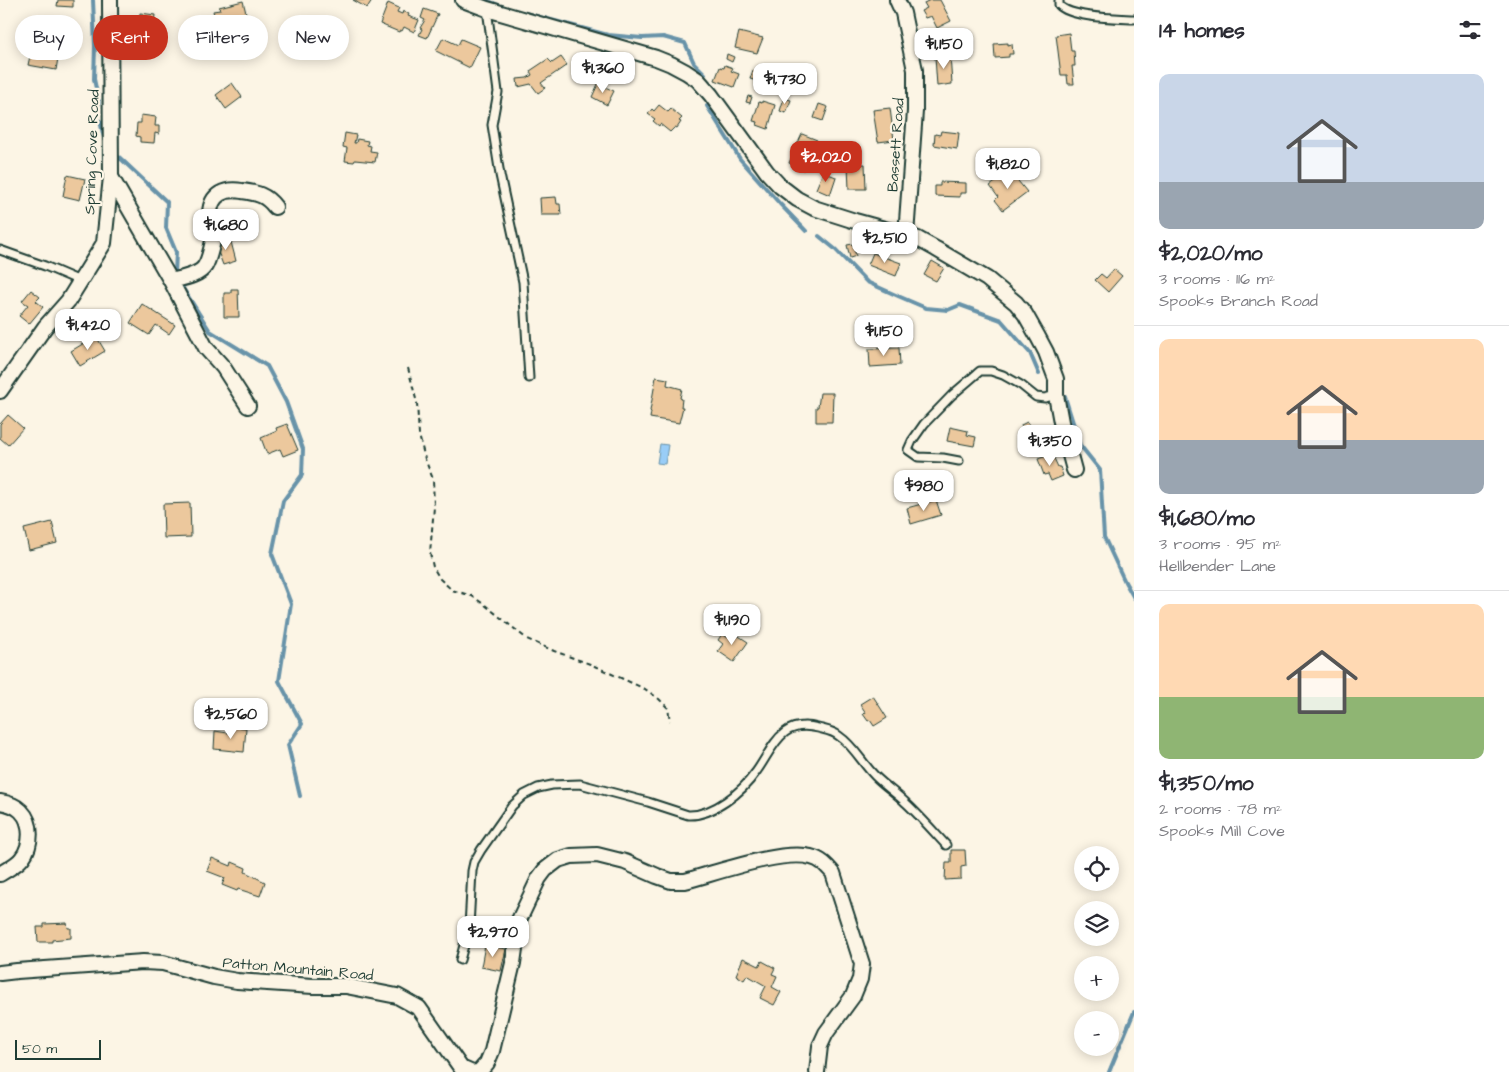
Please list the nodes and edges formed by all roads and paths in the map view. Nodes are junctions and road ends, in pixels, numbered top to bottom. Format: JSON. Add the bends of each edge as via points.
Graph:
{"nodes":[{"id":1,"x":110,"y":0,"type":"edge"},
{"id":2,"x":463,"y":0,"type":"edge"},
{"id":3,"x":897,"y":0,"type":"edge"},
{"id":4,"x":1059,"y":0,"type":"edge"},
{"id":5,"x":487,"y":9,"type":"junction"},
{"id":6,"x":1134,"y":19,"type":"edge"},
{"id":7,"x":111,"y":177,"type":"junction"},
{"id":8,"x":275,"y":207,"type":"dead end"},
{"id":9,"x":906,"y":235,"type":"junction"},
{"id":10,"x":0,"y":250,"type":"edge"},
{"id":11,"x":80,"y":281,"type":"junction"},
{"id":12,"x":171,"y":281,"type":"junction"},
{"id":13,"x":408,"y":368,"type":"dead end"},
{"id":14,"x":529,"y":378,"type":"dead end"},
{"id":15,"x":0,"y":391,"type":"edge"},
{"id":16,"x":1056,"y":395,"type":"junction"},
{"id":17,"x":248,"y":406,"type":"dead end"},
{"id":18,"x":959,"y":461,"type":"dead end"},
{"id":19,"x":1074,"y":470,"type":"dead end"},
{"id":20,"x":670,"y":721,"type":"dead end"},
{"id":21,"x":0,"y":802,"type":"edge"},
{"id":22,"x":946,"y":845,"type":"dead end"},
{"id":23,"x":0,"y":874,"type":"edge"},
{"id":24,"x":460,"y":960,"type":"dead end"},
{"id":25,"x":0,"y":973,"type":"edge"},
{"id":26,"x":470,"y":1072,"type":"edge"},
{"id":27,"x":476,"y":1072,"type":"edge"},
{"id":28,"x":817,"y":1072,"type":"edge"}],
"edges":[{"from":1,"to":7,"type":"street","name":"Spring Cove Road"},
{"from":2,"to":5,"type":"street"},
{"from":3,"to":9,"type":"street","name":"Bassett Road","via":[[903,13],[915,70]]},
{"from":4,"to":6,"type":"lane","via":[[1063,10]]},
{"from":5,"to":9,"type":"street","via":[[671,64],[698,80],[767,172],[796,199],[814,208]]},
{"from":5,"to":14,"type":"lane","via":[[498,92],[492,125],[523,282]]},
{"from":7,"to":11,"type":"street","name":"Spring Cove Road","via":[[104,243]]},
{"from":7,"to":12,"type":"street"},
{"from":8,"to":12,"type":"street","via":[[269,199],[256,194],[240,190],[223,191],[214,200],[210,214],[214,233],[205,266],[196,273]]},
{"from":9,"to":16,"type":"street","via":[[960,262],[1016,303],[1046,352],[1056,379]]},
{"from":10,"to":11,"type":"lane"},
{"from":11,"to":15,"type":"street","name":"Spring Cove Road"},
{"from":12,"to":17,"type":"street","via":[[206,348]]},
{"from":13,"to":20,"type":"path","via":[[417,403],[418,435],[433,479],[430,553],[440,579],[452,590],[472,596],[527,639],[645,689],[668,708]]},
{"from":16,"to":18,"type":"lane","via":[[1036,398],[1003,375],[980,372],[924,424],[908,450],[918,457]]},
{"from":16,"to":19,"type":"street"},
{"from":21,"to":23,"type":"street","via":[[21,811],[30,837],[28,849],[21,859]]},
{"from":22,"to":24,"type":"lane","via":[[908,804],[874,774],[845,740],[838,734],[814,727],[802,726],[785,732],[746,784],[708,812],[694,816],[580,784],[545,786],[518,799],[477,855],[472,870],[468,927]]},
{"from":25,"to":26,"type":"street","name":"Patton Mountain Road","via":[[163,963],[238,981],[346,986],[397,996],[418,1008],[461,1068]]},
{"from":27,"to":28,"type":"street","via":[[487,1063],[492,1051],[513,963],[519,920],[538,878],[558,860],[597,855],[625,862],[656,876],[685,881],[768,859],[800,855],[825,863],[833,873],[862,964],[854,996],[820,1046]]}]}
